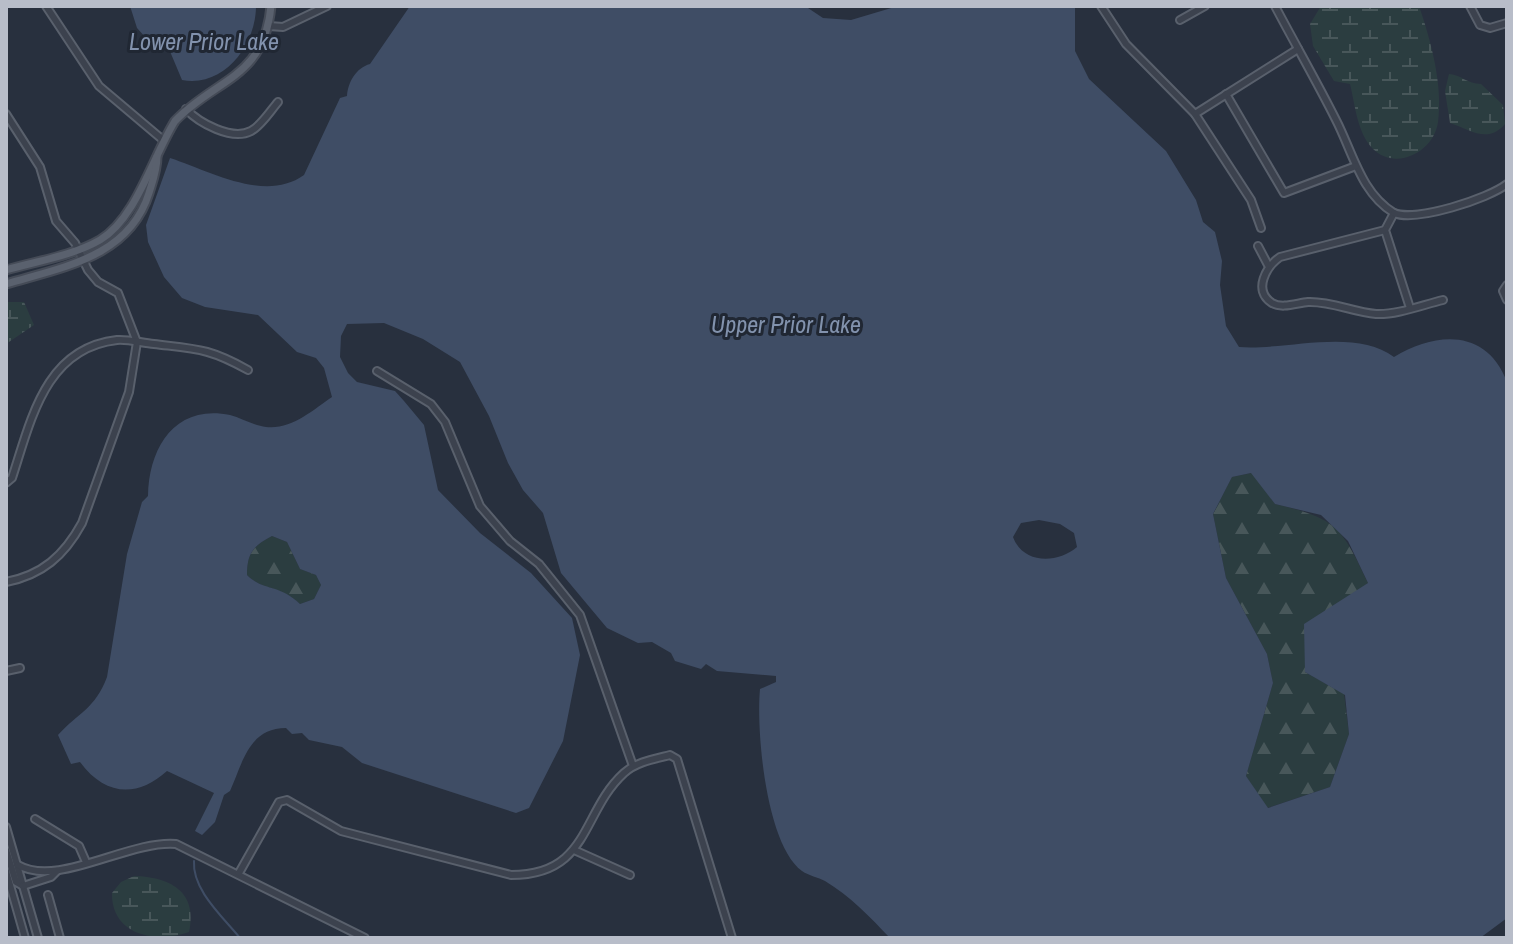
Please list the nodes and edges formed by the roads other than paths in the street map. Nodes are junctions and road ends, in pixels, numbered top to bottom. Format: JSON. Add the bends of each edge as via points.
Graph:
{"nodes":[{"id":1,"x":46,"y":6,"type":"edge"},
{"id":2,"x":271,"y":6,"type":"edge"},
{"id":3,"x":327,"y":6,"type":"edge"},
{"id":4,"x":1101,"y":6,"type":"edge"},
{"id":5,"x":1205,"y":6,"type":"edge"},
{"id":6,"x":1275,"y":6,"type":"edge"},
{"id":7,"x":1470,"y":6,"type":"edge"},
{"id":8,"x":1180,"y":20,"type":"dead end"},
{"id":9,"x":1507,"y":23,"type":"edge"},
{"id":10,"x":269,"y":26,"type":"junction"},
{"id":11,"x":1298,"y":49,"type":"junction"},
{"id":12,"x":1226,"y":94,"type":"junction"},
{"id":13,"x":278,"y":102,"type":"dead end"},
{"id":14,"x":186,"y":109,"type":"junction"},
{"id":15,"x":6,"y":114,"type":"edge"},
{"id":16,"x":1195,"y":114,"type":"junction"},
{"id":17,"x":163,"y":140,"type":"junction"},
{"id":18,"x":157,"y":155,"type":"junction"},
{"id":19,"x":1356,"y":166,"type":"junction"},
{"id":20,"x":1507,"y":184,"type":"edge"},
{"id":21,"x":1394,"y":213,"type":"junction"},
{"id":22,"x":1261,"y":228,"type":"dead end"},
{"id":23,"x":1385,"y":230,"type":"junction"},
{"id":24,"x":1258,"y":246,"type":"dead end"},
{"id":25,"x":81,"y":255,"type":"junction"},
{"id":26,"x":1268,"y":265,"type":"junction"},
{"id":27,"x":6,"y":270,"type":"edge"},
{"id":28,"x":6,"y":284,"type":"edge"},
{"id":29,"x":1505,"y":288,"type":"edge"},
{"id":30,"x":1443,"y":300,"type":"dead end"},
{"id":31,"x":1507,"y":300,"type":"edge"},
{"id":32,"x":1410,"y":308,"type":"junction"},
{"id":33,"x":137,"y":342,"type":"junction"},
{"id":34,"x":248,"y":370,"type":"dead end"},
{"id":35,"x":377,"y":371,"type":"dead end"},
{"id":36,"x":6,"y":483,"type":"edge"},
{"id":37,"x":6,"y":582,"type":"edge"},
{"id":38,"x":20,"y":668,"type":"dead end"},
{"id":39,"x":6,"y":671,"type":"edge"},
{"id":40,"x":633,"y":766,"type":"junction"},
{"id":41,"x":35,"y":819,"type":"dead end"},
{"id":42,"x":6,"y":827,"type":"edge"},
{"id":43,"x":6,"y":850,"type":"edge"},
{"id":44,"x":574,"y":850,"type":"junction"},
{"id":45,"x":86,"y":862,"type":"junction"},
{"id":46,"x":18,"y":865,"type":"junction"},
{"id":47,"x":6,"y":871,"type":"edge"},
{"id":48,"x":57,"y":871,"type":"junction"},
{"id":49,"x":239,"y":873,"type":"junction"},
{"id":50,"x":630,"y":875,"type":"dead end"},
{"id":51,"x":23,"y":886,"type":"junction"},
{"id":52,"x":48,"y":895,"type":"dead end"},
{"id":53,"x":25,"y":938,"type":"edge"},
{"id":54,"x":38,"y":938,"type":"edge"},
{"id":55,"x":60,"y":938,"type":"edge"},
{"id":56,"x":365,"y":938,"type":"edge"},
{"id":57,"x":732,"y":938,"type":"edge"}],
"edges":[{"from":1,"to":17,"type":"street","via":[[99,86]]},
{"from":2,"to":10,"type":"main road"},
{"from":3,"to":10,"type":"street","via":[[283,27]]},
{"from":4,"to":16,"type":"street","via":[[1126,44]]},
{"from":5,"to":8,"type":"street"},
{"from":6,"to":11,"type":"street"},
{"from":7,"to":9,"type":"street","via":[[1480,25]]},
{"from":10,"to":14,"type":"main road","via":[[236,76]]},
{"from":11,"to":12,"type":"street"},
{"from":11,"to":19,"type":"street"},
{"from":12,"to":16,"type":"street"},
{"from":12,"to":19,"type":"street","via":[[1284,193]]},
{"from":13,"to":14,"type":"street","via":[[252,131],[235,134],[196,119]]},
{"from":14,"to":17,"type":"main road"},
{"from":15,"to":25,"type":"street","via":[[40,167],[56,221]]},
{"from":16,"to":22,"type":"street","via":[[1251,200]]},
{"from":17,"to":18,"type":"main road"},
{"from":18,"to":25,"type":"main road","via":[[118,225]]},
{"from":18,"to":25,"type":"main road","via":[[136,221],[107,250]]},
{"from":19,"to":21,"type":"street","via":[[1375,198]]},
{"from":20,"to":21,"type":"street","via":[[1496,193],[1418,215],[1404,218]]},
{"from":21,"to":23,"type":"street"},
{"from":23,"to":26,"type":"street","via":[[1280,257]]},
{"from":23,"to":32,"type":"street"},
{"from":24,"to":26,"type":"street"},
{"from":25,"to":27,"type":"main road"},
{"from":25,"to":28,"type":"main road"},
{"from":25,"to":33,"type":"street","via":[[98,282],[118,293]]},
{"from":26,"to":32,"type":"street","via":[[1263,291],[1281,306],[1311,302],[1378,314]]},
{"from":29,"to":31,"type":"street"},
{"from":30,"to":32,"type":"street"},
{"from":33,"to":34,"type":"street","via":[[213,351]]},
{"from":33,"to":36,"type":"street","via":[[120,339],[93,345],[59,367],[41,391]]},
{"from":33,"to":37,"type":"street","via":[[129,392],[77,533],[51,564]]},
{"from":35,"to":40,"type":"street","via":[[431,404],[445,422],[480,506],[539,564],[580,615]]},
{"from":38,"to":39,"type":"street"},
{"from":40,"to":44,"type":"street","via":[[621,776]]},
{"from":40,"to":57,"type":"street","via":[[670,755],[677,759]]},
{"from":41,"to":45,"type":"street","via":[[79,846]]},
{"from":42,"to":46,"type":"street"},
{"from":43,"to":51,"type":"street","via":[[16,882]]},
{"from":44,"to":49,"type":"street","via":[[532,875],[511,875],[341,831],[287,800],[279,802]]},
{"from":44,"to":50,"type":"street"},
{"from":45,"to":48,"type":"street"},
{"from":45,"to":49,"type":"street","via":[[162,843],[185,847]]},
{"from":46,"to":48,"type":"street","via":[[28,872]]},
{"from":46,"to":51,"type":"street"},
{"from":47,"to":53,"type":"street"},
{"from":48,"to":51,"type":"street"},
{"from":49,"to":56,"type":"street"},
{"from":51,"to":54,"type":"street"},
{"from":52,"to":55,"type":"street"}]}
